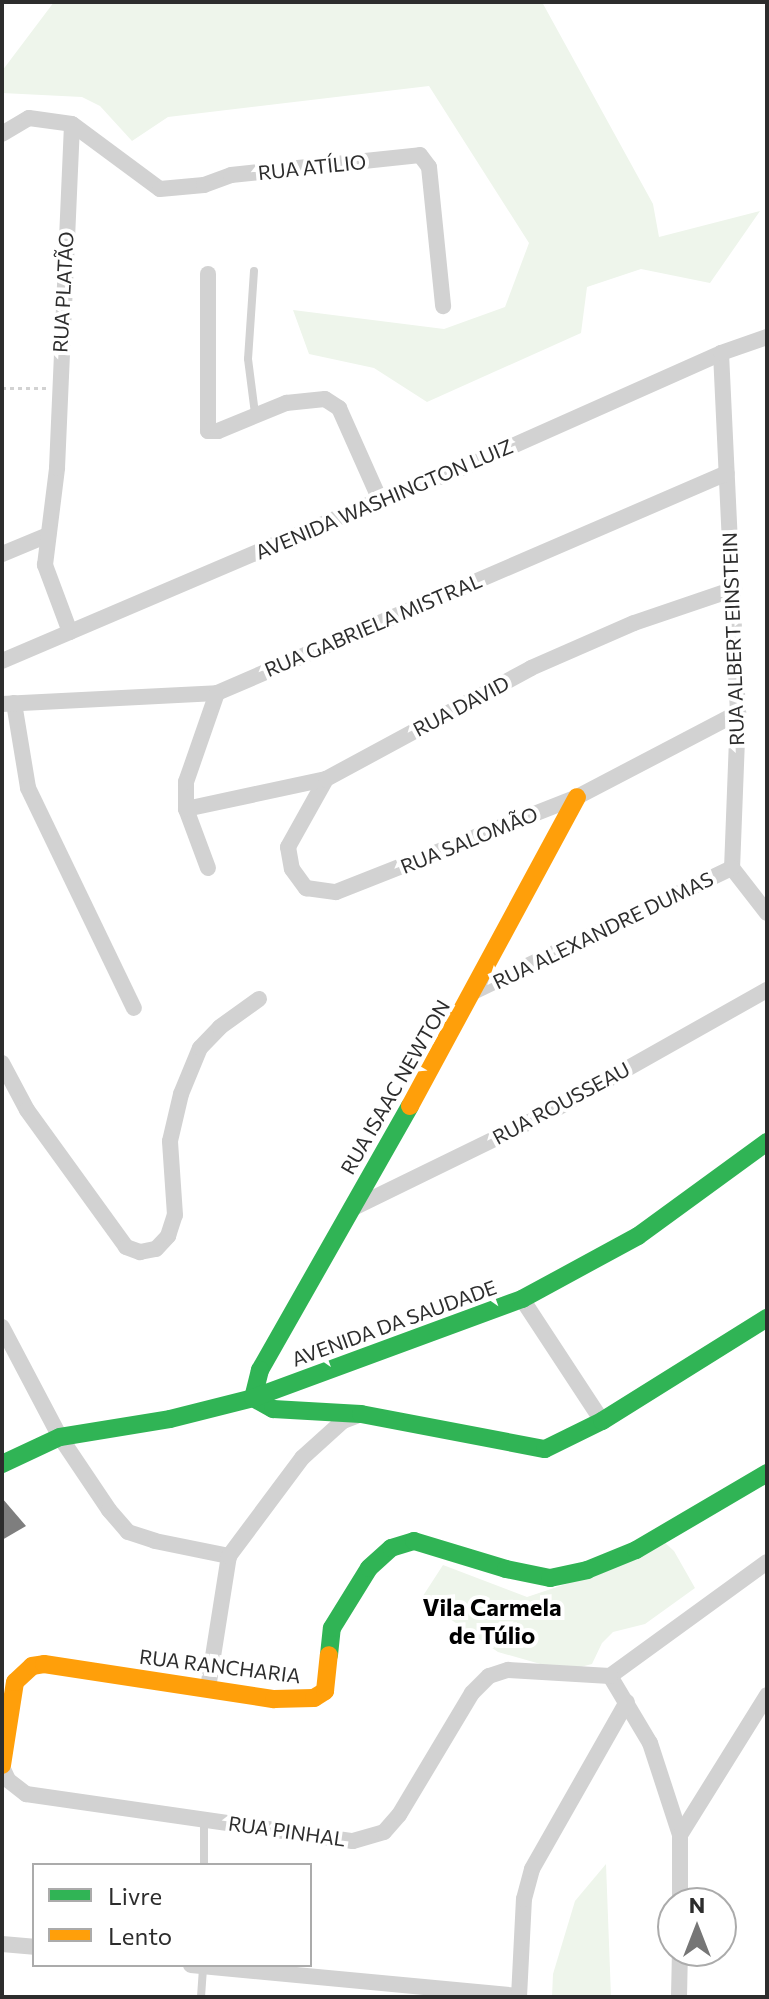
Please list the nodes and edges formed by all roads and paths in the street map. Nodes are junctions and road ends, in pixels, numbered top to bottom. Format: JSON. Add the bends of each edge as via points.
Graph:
{"nodes":[{"id":1,"x":72,"y":124,"type":"junction"},
{"id":2,"x":2,"y":134,"type":"edge"},
{"id":3,"x":254,"y":271,"type":"dead end"},
{"id":4,"x":208,"y":274,"type":"dead end"},
{"id":5,"x":443,"y":306,"type":"dead end"},
{"id":6,"x":767,"y":337,"type":"edge"},
{"id":7,"x":721,"y":353,"type":"junction"},
{"id":8,"x":2,"y":388,"type":"edge"},
{"id":9,"x":59,"y":388,"type":"junction"},
{"id":10,"x":255,"y":414,"type":"junction"},
{"id":11,"x":727,"y":473,"type":"junction"},
{"id":12,"x":380,"y":500,"type":"junction"},
{"id":13,"x":48,"y":535,"type":"junction"},
{"id":14,"x":2,"y":554,"type":"edge"},
{"id":15,"x":734,"y":589,"type":"junction"},
{"id":16,"x":70,"y":632,"type":"junction"},
{"id":17,"x":2,"y":661,"type":"edge"},
{"id":18,"x":217,"y":693,"type":"junction"},
{"id":19,"x":8,"y":704,"type":"edge"},
{"id":20,"x":738,"y":713,"type":"junction"},
{"id":21,"x":326,"y":779,"type":"junction"},
{"id":22,"x":577,"y":797,"type":"junction"},
{"id":23,"x":186,"y":809,"type":"junction"},
{"id":24,"x":208,"y":868,"type":"dead end"},
{"id":25,"x":732,"y":868,"type":"junction"},
{"id":26,"x":767,"y":913,"type":"edge"},
{"id":27,"x":767,"y":990,"type":"edge"},
{"id":28,"x":475,"y":991,"type":"junction"},
{"id":29,"x":259,"y":999,"type":"dead end"},
{"id":30,"x":134,"y":1008,"type":"dead end"},
{"id":31,"x":2,"y":1063,"type":"edge"},
{"id":32,"x":767,"y":1142,"type":"edge"},
{"id":33,"x":351,"y":1210,"type":"junction"},
{"id":34,"x":522,"y":1299,"type":"junction"},
{"id":35,"x":767,"y":1318,"type":"edge"},
{"id":36,"x":2,"y":1327,"type":"edge"},
{"id":37,"x":253,"y":1398,"type":"junction"},
{"id":38,"x":361,"y":1414,"type":"junction"},
{"id":39,"x":602,"y":1421,"type":"junction"},
{"id":40,"x":60,"y":1437,"type":"junction"},
{"id":41,"x":2,"y":1464,"type":"edge"},
{"id":42,"x":767,"y":1473,"type":"edge"},
{"id":43,"x":229,"y":1556,"type":"junction"},
{"id":44,"x":767,"y":1562,"type":"edge"},
{"id":45,"x":610,"y":1676,"type":"junction"},
{"id":46,"x":208,"y":1688,"type":"junction"},
{"id":47,"x":767,"y":1695,"type":"edge"},
{"id":48,"x":627,"y":1702,"type":"junction"},
{"id":49,"x":2,"y":1766,"type":"edge"},
{"id":50,"x":26,"y":1794,"type":"joint"},
{"id":51,"x":204,"y":1819,"type":"junction"},
{"id":52,"x":680,"y":1835,"type":"junction"},
{"id":53,"x":204,"y":1863,"type":"edge"},
{"id":54,"x":680,"y":1887,"type":"edge"},
{"id":55,"x":2,"y":1944,"type":"edge"},
{"id":56,"x":32,"y":1947,"type":"edge"},
{"id":57,"x":199,"y":1967,"type":"edge"},
{"id":58,"x":220,"y":1967,"type":"edge"},
{"id":59,"x":680,"y":1967,"type":"edge"},
{"id":60,"x":519,"y":1996,"type":"edge"},
{"id":61,"x":201,"y":1997,"type":"edge"},
{"id":62,"x":679,"y":1997,"type":"edge"}],
"edges":[{"from":1,"to":2,"type":"street","via":[[29,118]]},
{"from":1,"to":5,"type":"street","name":"RUA ATÍLIO","via":[[160,189],[204,185],[231,175],[420,155],[429,167]]},
{"from":1,"to":9,"type":"street","name":"RUA PLATÃO"},
{"from":3,"to":10,"type":"lane","via":[[248,359]]},
{"from":4,"to":10,"type":"street","via":[[205,427],[212,432]]},
{"from":6,"to":7,"type":"street","name":"AVENIDA WASHINGTON LUIZ"},
{"from":7,"to":11,"type":"street","name":"RUA ALBERT EINSTEIN"},
{"from":7,"to":12,"type":"street","name":"AVENIDA WASHINGTON LUIZ"},
{"from":8,"to":9,"type":"path"},
{"from":9,"to":13,"type":"street","name":"RUA PLATÃO"},
{"from":10,"to":12,"type":"street","via":[[306,398],[325,399],[339,408]]},
{"from":11,"to":15,"type":"street","name":"RUA ALBERT EINSTEIN"},
{"from":11,"to":18,"type":"street","name":"RUA GABRIELA MISTRAL"},
{"from":12,"to":16,"type":"street","name":"AVENIDA WASHINGTON LUIZ"},
{"from":13,"to":14,"type":"street"},
{"from":13,"to":16,"type":"street","name":"RUA PLATÃO","via":[[45,565]]},
{"from":15,"to":20,"type":"street","name":"RUA ALBERT EINSTEIN"},
{"from":15,"to":21,"type":"street","name":"RUA DAVID","via":[[634,623],[531,668]]},
{"from":16,"to":17,"type":"street","name":"AVENIDA WASHINGTON LUIZ"},
{"from":18,"to":19,"type":"street","name":"RUA GABRIELA MISTRAL"},
{"from":18,"to":23,"type":"street","via":[[186,782]]},
{"from":19,"to":30,"type":"street","via":[[28,788]]},
{"from":20,"to":22,"type":"street","name":"RUA SALOMÃO"},
{"from":20,"to":25,"type":"street","name":"RUA ALBERT EINSTEIN"},
{"from":21,"to":22,"type":"street","name":"RUA SALOMÃO","via":[[288,847],[292,869],[306,888],[336,892]]},
{"from":21,"to":23,"type":"street","name":"RUA DAVID"},
{"from":22,"to":28,"type":"street","name":"RUA ISAAC NEWTON"},
{"from":23,"to":24,"type":"street"},
{"from":25,"to":26,"type":"street"},
{"from":25,"to":28,"type":"street","name":"RUA ALEXANDRE DUMAS"},
{"from":27,"to":33,"type":"street","name":"RUA ROUSSEAU","via":[[552,1111]]},
{"from":28,"to":33,"type":"street","name":"RUA ISAAC NEWTON"},
{"from":29,"to":31,"type":"street","via":[[200,1048],[181,1094],[170,1141],[175,1215],[168,1236],[156,1249],[140,1252],[126,1247],[27,1110]]},
{"from":32,"to":34,"type":"street","name":"AVENIDA DA SAUDADE","via":[[609,1254]]},
{"from":33,"to":37,"type":"street","name":"RUA ISAAC NEWTON","via":[[260,1370]]},
{"from":34,"to":37,"type":"street","name":"AVENIDA DA SAUDADE"},
{"from":34,"to":39,"type":"street"},
{"from":35,"to":39,"type":"street"},
{"from":36,"to":40,"type":"street"},
{"from":37,"to":38,"type":"street","via":[[273,1409]]},
{"from":37,"to":40,"type":"street","name":"AVENIDA DA SAUDADE","via":[[170,1419]]},
{"from":38,"to":39,"type":"street","via":[[545,1449]]},
{"from":38,"to":43,"type":"street","via":[[343,1421],[302,1458]]},
{"from":40,"to":41,"type":"street","name":"AVENIDA DA SAUDADE"},
{"from":40,"to":43,"type":"street","via":[[128,1532]]},
{"from":42,"to":46,"type":"street","name":"RUA RANCHARIA","via":[[636,1550],[550,1578],[414,1541],[391,1548],[369,1568],[332,1628],[325,1691],[303,1700]]},
{"from":43,"to":46,"type":"street"},
{"from":44,"to":45,"type":"street"},
{"from":45,"to":48,"type":"street"},
{"from":45,"to":51,"type":"street","name":"RUA PINHAL","via":[[508,1670],[489,1676],[472,1693],[384,1832],[353,1841]]},
{"from":46,"to":49,"type":"street","name":"RUA RANCHARIA","via":[[32,1666],[15,1682]]},
{"from":47,"to":52,"type":"street"},
{"from":48,"to":52,"type":"street","via":[[650,1743]]},
{"from":48,"to":60,"type":"street","via":[[532,1869],[524,1899]]},
{"from":49,"to":50,"type":"street","name":"RUA RANCHARIA","via":[[8,1780]]},
{"from":50,"to":51,"type":"street","name":"RUA PINHAL"},
{"from":51,"to":53,"type":"lane"},
{"from":52,"to":54,"type":"street"},
{"from":55,"to":56,"type":"street"},
{"from":57,"to":61,"type":"lane"},
{"from":58,"to":60,"type":"street"},
{"from":59,"to":62,"type":"street"}]}
